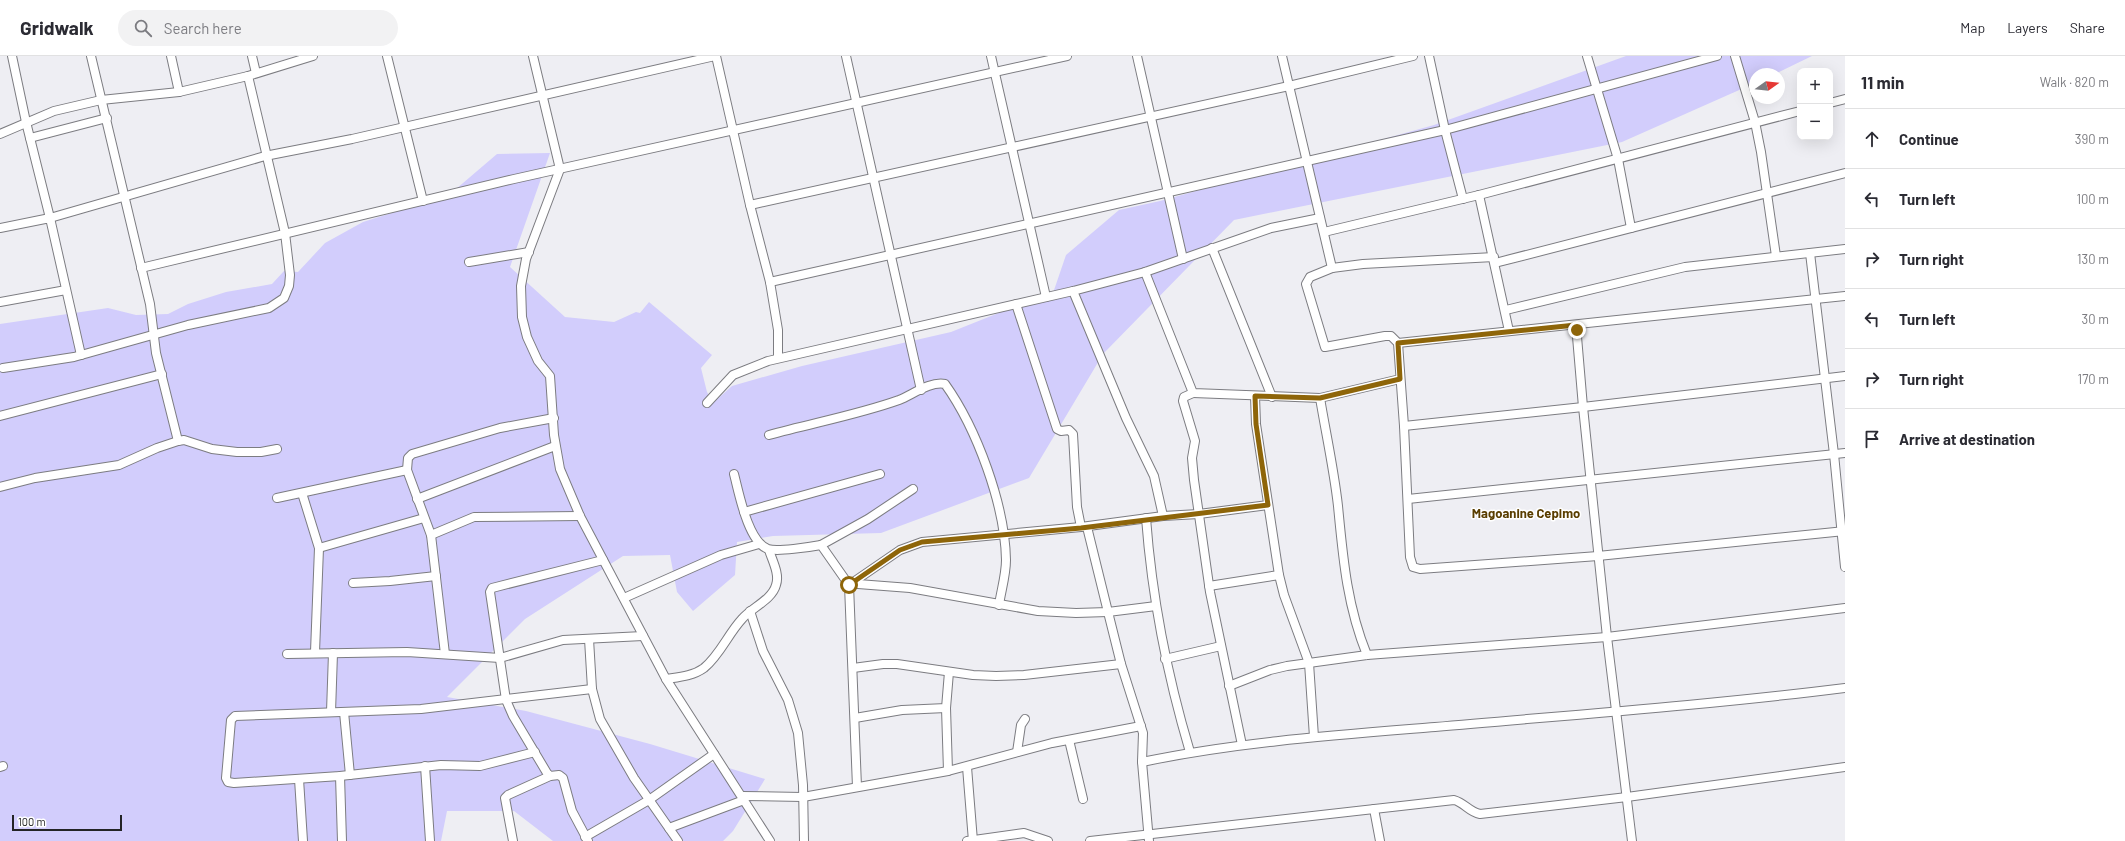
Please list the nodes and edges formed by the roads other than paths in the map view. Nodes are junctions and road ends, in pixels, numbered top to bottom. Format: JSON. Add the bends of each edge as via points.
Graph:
{"nodes":[{"id":1,"x":12,"y":56,"type":"edge"},
{"id":2,"x":90,"y":56,"type":"edge"},
{"id":3,"x":171,"y":56,"type":"edge"},
{"id":4,"x":252,"y":56,"type":"edge"},
{"id":5,"x":313,"y":56,"type":"edge"},
{"id":6,"x":387,"y":56,"type":"edge"},
{"id":7,"x":533,"y":56,"type":"edge"},
{"id":8,"x":716,"y":56,"type":"edge"},
{"id":9,"x":846,"y":56,"type":"edge"},
{"id":10,"x":991,"y":56,"type":"edge"},
{"id":11,"x":1068,"y":56,"type":"edge"},
{"id":12,"x":1138,"y":56,"type":"edge"},
{"id":13,"x":1282,"y":56,"type":"edge"},
{"id":14,"x":1413,"y":56,"type":"edge"},
{"id":15,"x":1429,"y":56,"type":"edge"},
{"id":16,"x":1587,"y":56,"type":"edge"},
{"id":17,"x":1718,"y":56,"type":"edge"},
{"id":18,"x":1735,"y":56,"type":"edge"},
{"id":19,"x":256,"y":73,"type":"junction"},
{"id":20,"x":994,"y":73,"type":"junction"},
{"id":21,"x":248,"y":76,"type":"junction"},
{"id":22,"x":1289,"y":86,"type":"junction"},
{"id":23,"x":1597,"y":89,"type":"junction"},
{"id":24,"x":179,"y":92,"type":"junction"},
{"id":25,"x":543,"y":95,"type":"junction"},
{"id":26,"x":1845,"y":99,"type":"edge"},
{"id":27,"x":101,"y":100,"type":"junction"},
{"id":28,"x":1833,"y":102,"type":"edge"},
{"id":29,"x":857,"y":104,"type":"junction"},
{"id":30,"x":1797,"y":111,"type":"edge"},
{"id":31,"x":1152,"y":115,"type":"junction"},
{"id":32,"x":107,"y":118,"type":"junction"},
{"id":33,"x":26,"y":122,"type":"junction"},
{"id":34,"x":1755,"y":122,"type":"junction"},
{"id":35,"x":405,"y":127,"type":"junction"},
{"id":36,"x":1445,"y":130,"type":"junction"},
{"id":37,"x":733,"y":131,"type":"junction"},
{"id":38,"x":0,"y":134,"type":"edge"},
{"id":39,"x":30,"y":138,"type":"junction"},
{"id":40,"x":1013,"y":147,"type":"junction"},
{"id":41,"x":265,"y":156,"type":"junction"},
{"id":42,"x":1618,"y":159,"type":"junction"},
{"id":43,"x":1307,"y":161,"type":"junction"},
{"id":44,"x":560,"y":169,"type":"junction"},
{"id":45,"x":1845,"y":173,"type":"edge"},
{"id":46,"x":874,"y":176,"type":"junction"},
{"id":47,"x":1167,"y":192,"type":"junction"},
{"id":48,"x":1768,"y":193,"type":"junction"},
{"id":49,"x":1479,"y":195,"type":"junction"},
{"id":50,"x":124,"y":196,"type":"junction"},
{"id":51,"x":1463,"y":199,"type":"junction"},
{"id":52,"x":423,"y":201,"type":"junction"},
{"id":53,"x":750,"y":205,"type":"junction"},
{"id":54,"x":50,"y":218,"type":"junction"},
{"id":55,"x":1320,"y":218,"type":"junction"},
{"id":56,"x":1029,"y":222,"type":"junction"},
{"id":57,"x":0,"y":228,"type":"edge"},
{"id":58,"x":1631,"y":228,"type":"junction"},
{"id":59,"x":1324,"y":232,"type":"junction"},
{"id":60,"x":285,"y":233,"type":"junction"},
{"id":61,"x":1212,"y":248,"type":"junction"},
{"id":62,"x":1845,"y":249,"type":"edge"},
{"id":63,"x":529,"y":252,"type":"junction"},
{"id":64,"x":1810,"y":253,"type":"junction"},
{"id":65,"x":890,"y":255,"type":"junction"},
{"id":66,"x":1776,"y":256,"type":"junction"},
{"id":67,"x":1183,"y":259,"type":"junction"},
{"id":68,"x":1495,"y":260,"type":"junction"},
{"id":69,"x":469,"y":262,"type":"dead end"},
{"id":70,"x":141,"y":268,"type":"junction"},
{"id":71,"x":1332,"y":268,"type":"junction"},
{"id":72,"x":1144,"y":272,"type":"junction"},
{"id":73,"x":770,"y":282,"type":"junction"},
{"id":74,"x":66,"y":290,"type":"junction"},
{"id":75,"x":1073,"y":291,"type":"junction"},
{"id":76,"x":1845,"y":296,"type":"edge"},
{"id":77,"x":1046,"y":297,"type":"junction"},
{"id":78,"x":1814,"y":300,"type":"junction"},
{"id":79,"x":0,"y":302,"type":"edge"},
{"id":80,"x":1016,"y":304,"type":"junction"},
{"id":81,"x":1506,"y":310,"type":"junction"},
{"id":82,"x":1576,"y":325,"type":"junction"},
{"id":83,"x":908,"y":328,"type":"junction"},
{"id":84,"x":1509,"y":331,"type":"junction"},
{"id":85,"x":154,"y":334,"type":"junction"},
{"id":86,"x":1398,"y":343,"type":"junction"},
{"id":87,"x":81,"y":355,"type":"junction"},
{"id":88,"x":778,"y":358,"type":"junction"},
{"id":89,"x":3,"y":368,"type":"dead end"},
{"id":90,"x":162,"y":374,"type":"junction"},
{"id":91,"x":1845,"y":376,"type":"edge"},
{"id":92,"x":1400,"y":379,"type":"junction"},
{"id":93,"x":1824,"y":379,"type":"junction"},
{"id":94,"x":921,"y":390,"type":"junction"},
{"id":95,"x":1194,"y":393,"type":"junction"},
{"id":96,"x":1255,"y":396,"type":"junction"},
{"id":97,"x":1272,"y":397,"type":"junction"},
{"id":98,"x":1320,"y":398,"type":"junction"},
{"id":99,"x":707,"y":404,"type":"dead end"},
{"id":100,"x":1583,"y":407,"type":"junction"},
{"id":101,"x":0,"y":416,"type":"edge"},
{"id":102,"x":554,"y":418,"type":"junction"},
{"id":103,"x":1404,"y":426,"type":"junction"},
{"id":104,"x":769,"y":435,"type":"dead end"},
{"id":105,"x":178,"y":441,"type":"junction"},
{"id":106,"x":555,"y":446,"type":"junction"},
{"id":107,"x":277,"y":449,"type":"dead end"},
{"id":108,"x":1845,"y":453,"type":"edge"},
{"id":109,"x":1834,"y":454,"type":"junction"},
{"id":110,"x":407,"y":470,"type":"junction"},
{"id":111,"x":734,"y":474,"type":"dead end"},
{"id":112,"x":880,"y":474,"type":"dead end"},
{"id":113,"x":1590,"y":480,"type":"junction"},
{"id":114,"x":0,"y":487,"type":"edge"},
{"id":115,"x":913,"y":489,"type":"dead end"},
{"id":116,"x":302,"y":493,"type":"junction"},
{"id":117,"x":277,"y":498,"type":"dead end"},
{"id":118,"x":417,"y":499,"type":"junction"},
{"id":119,"x":1408,"y":500,"type":"junction"},
{"id":120,"x":1268,"y":505,"type":"junction"},
{"id":121,"x":744,"y":512,"type":"junction"},
{"id":122,"x":1199,"y":514,"type":"junction"},
{"id":123,"x":580,"y":516,"type":"junction"},
{"id":124,"x":1163,"y":516,"type":"junction"},
{"id":125,"x":424,"y":518,"type":"junction"},
{"id":126,"x":1146,"y":518,"type":"junction"},
{"id":127,"x":1084,"y":527,"type":"junction"},
{"id":128,"x":1843,"y":531,"type":"edge"},
{"id":129,"x":1004,"y":534,"type":"junction"},
{"id":130,"x":431,"y":535,"type":"junction"},
{"id":131,"x":759,"y":544,"type":"junction"},
{"id":132,"x":820,"y":545,"type":"junction"},
{"id":133,"x":319,"y":548,"type":"junction"},
{"id":134,"x":768,"y":550,"type":"junction"},
{"id":135,"x":1598,"y":556,"type":"junction"},
{"id":136,"x":603,"y":560,"type":"junction"},
{"id":137,"x":1845,"y":567,"type":"edge"},
{"id":138,"x":1279,"y":575,"type":"junction"},
{"id":139,"x":436,"y":576,"type":"junction"},
{"id":140,"x":353,"y":583,"type":"dead end"},
{"id":141,"x":852,"y":583,"type":"junction"},
{"id":142,"x":1209,"y":586,"type":"junction"},
{"id":143,"x":624,"y":598,"type":"junction"},
{"id":144,"x":999,"y":605,"type":"junction"},
{"id":145,"x":1156,"y":606,"type":"junction"},
{"id":146,"x":1845,"y":608,"type":"edge"},
{"id":147,"x":750,"y":611,"type":"junction"},
{"id":148,"x":1108,"y":612,"type":"junction"},
{"id":149,"x":643,"y":636,"type":"junction"},
{"id":150,"x":1607,"y":637,"type":"junction"},
{"id":151,"x":589,"y":639,"type":"junction"},
{"id":152,"x":1221,"y":646,"type":"junction"},
{"id":153,"x":315,"y":652,"type":"junction"},
{"id":154,"x":333,"y":653,"type":"junction"},
{"id":155,"x":287,"y":654,"type":"dead end"},
{"id":156,"x":445,"y":654,"type":"junction"},
{"id":157,"x":1367,"y":655,"type":"junction"},
{"id":158,"x":500,"y":658,"type":"junction"},
{"id":159,"x":1165,"y":659,"type":"junction"},
{"id":160,"x":1309,"y":663,"type":"junction"},
{"id":161,"x":1121,"y":664,"type":"junction"},
{"id":162,"x":853,"y":668,"type":"junction"},
{"id":163,"x":949,"y":672,"type":"junction"},
{"id":164,"x":666,"y":679,"type":"junction"},
{"id":165,"x":1228,"y":686,"type":"junction"},
{"id":166,"x":1845,"y":688,"type":"edge"},
{"id":167,"x":592,"y":689,"type":"junction"},
{"id":168,"x":506,"y":700,"type":"junction"},
{"id":169,"x":946,"y":708,"type":"junction"},
{"id":170,"x":1617,"y":711,"type":"junction"},
{"id":171,"x":331,"y":712,"type":"junction"},
{"id":172,"x":344,"y":712,"type":"junction"},
{"id":173,"x":854,"y":718,"type":"junction"},
{"id":174,"x":1025,"y":719,"type":"dead end"},
{"id":175,"x":1141,"y":726,"type":"junction"},
{"id":176,"x":1314,"y":737,"type":"junction"},
{"id":177,"x":1069,"y":740,"type":"junction"},
{"id":178,"x":1242,"y":745,"type":"junction"},
{"id":179,"x":535,"y":752,"type":"junction"},
{"id":180,"x":1017,"y":752,"type":"junction"},
{"id":181,"x":1190,"y":752,"type":"junction"},
{"id":182,"x":714,"y":754,"type":"junction"},
{"id":183,"x":1142,"y":762,"type":"junction"},
{"id":184,"x":425,"y":766,"type":"junction"},
{"id":185,"x":967,"y":767,"type":"junction"},
{"id":186,"x":1845,"y":767,"type":"edge"},
{"id":187,"x":948,"y":772,"type":"junction"},
{"id":188,"x":350,"y":775,"type":"junction"},
{"id":189,"x":340,"y":776,"type":"junction"},
{"id":190,"x":550,"y":776,"type":"junction"},
{"id":191,"x":300,"y":779,"type":"junction"},
{"id":192,"x":857,"y":787,"type":"junction"},
{"id":193,"x":803,"y":796,"type":"junction"},
{"id":194,"x":1627,"y":797,"type":"junction"},
{"id":195,"x":743,"y":798,"type":"junction"},
{"id":196,"x":1083,"y":799,"type":"dead end"},
{"id":197,"x":649,"y":800,"type":"junction"},
{"id":198,"x":1374,"y":809,"type":"junction"},
{"id":199,"x":669,"y":828,"type":"junction"},
{"id":200,"x":1149,"y":838,"type":"edge"},
{"id":201,"x":587,"y":839,"type":"edge"},
{"id":202,"x":303,"y":841,"type":"edge"},
{"id":203,"x":342,"y":841,"type":"edge"},
{"id":204,"x":430,"y":841,"type":"edge"},
{"id":205,"x":513,"y":841,"type":"edge"},
{"id":206,"x":678,"y":841,"type":"edge"},
{"id":207,"x":770,"y":841,"type":"edge"},
{"id":208,"x":804,"y":841,"type":"edge"},
{"id":209,"x":971,"y":841,"type":"edge"},
{"id":210,"x":1048,"y":841,"type":"edge"},
{"id":211,"x":1090,"y":841,"type":"edge"},
{"id":212,"x":1380,"y":841,"type":"edge"},
{"id":213,"x":1632,"y":841,"type":"edge"}],
"edges":[{"from":1,"to":33,"type":"street"},
{"from":2,"to":27,"type":"street"},
{"from":3,"to":24,"type":"street"},
{"from":4,"to":19,"type":"street"},
{"from":5,"to":19,"type":"street"},
{"from":6,"to":35,"type":"street"},
{"from":7,"to":25,"type":"street"},
{"from":8,"to":25,"type":"street"},
{"from":8,"to":37,"type":"street"},
{"from":9,"to":29,"type":"street"},
{"from":10,"to":20,"type":"street"},
{"from":11,"to":20,"type":"street"},
{"from":12,"to":31,"type":"street"},
{"from":13,"to":22,"type":"street"},
{"from":14,"to":22,"type":"street"},
{"from":15,"to":36,"type":"street"},
{"from":16,"to":23,"type":"street"},
{"from":17,"to":23,"type":"street"},
{"from":18,"to":34,"type":"street"},
{"from":19,"to":21,"type":"street"},
{"from":20,"to":29,"type":"street"},
{"from":20,"to":40,"type":"street"},
{"from":21,"to":24,"type":"street"},
{"from":21,"to":41,"type":"street"},
{"from":22,"to":31,"type":"street"},
{"from":22,"to":43,"type":"street"},
{"from":23,"to":36,"type":"street"},
{"from":23,"to":42,"type":"street"},
{"from":24,"to":27,"type":"street"},
{"from":25,"to":35,"type":"street"},
{"from":25,"to":44,"type":"street"},
{"from":26,"to":28,"type":"street"},
{"from":27,"to":32,"type":"street"},
{"from":27,"to":33,"type":"street","via":[[54,111]]},
{"from":29,"to":37,"type":"street"},
{"from":29,"to":46,"type":"street"},
{"from":30,"to":34,"type":"street"},
{"from":31,"to":40,"type":"street"},
{"from":31,"to":47,"type":"street"},
{"from":32,"to":39,"type":"street"},
{"from":32,"to":50,"type":"street"},
{"from":33,"to":38,"type":"street"},
{"from":33,"to":39,"type":"street"},
{"from":34,"to":42,"type":"street"},
{"from":34,"to":48,"type":"street"},
{"from":35,"to":41,"type":"street"},
{"from":35,"to":52,"type":"street"},
{"from":36,"to":43,"type":"street"},
{"from":36,"to":51,"type":"street"},
{"from":37,"to":44,"type":"street"},
{"from":37,"to":53,"type":"street"},
{"from":39,"to":54,"type":"street"},
{"from":40,"to":46,"type":"street"},
{"from":40,"to":56,"type":"street"},
{"from":41,"to":50,"type":"street"},
{"from":41,"to":60,"type":"street"},
{"from":42,"to":49,"type":"street"},
{"from":42,"to":58,"type":"street"},
{"from":43,"to":47,"type":"street"},
{"from":43,"to":55,"type":"street"},
{"from":44,"to":52,"type":"street"},
{"from":44,"to":63,"type":"street"},
{"from":45,"to":48,"type":"street"},
{"from":46,"to":53,"type":"street"},
{"from":46,"to":65,"type":"street"},
{"from":47,"to":56,"type":"street"},
{"from":47,"to":67,"type":"street"},
{"from":48,"to":58,"type":"street"},
{"from":48,"to":66,"type":"street"},
{"from":49,"to":51,"type":"street"},
{"from":49,"to":68,"type":"street"},
{"from":50,"to":54,"type":"street"},
{"from":50,"to":70,"type":"street"},
{"from":51,"to":59,"type":"street"},
{"from":52,"to":60,"type":"street"},
{"from":53,"to":73,"type":"street"},
{"from":54,"to":57,"type":"street"},
{"from":54,"to":74,"type":"street"},
{"from":55,"to":59,"type":"street"},
{"from":55,"to":61,"type":"street","via":[[1271,228]]},
{"from":56,"to":65,"type":"street"},
{"from":56,"to":77,"type":"street"},
{"from":58,"to":68,"type":"street"},
{"from":59,"to":71,"type":"street"},
{"from":60,"to":70,"type":"street"},
{"from":60,"to":85,"type":"street","via":[[290,275],[284,298],[269,308]]},
{"from":61,"to":67,"type":"street"},
{"from":61,"to":97,"type":"street"},
{"from":62,"to":64,"type":"street"},
{"from":63,"to":69,"type":"street"},
{"from":63,"to":102,"type":"street","via":[[521,286],[522,316],[527,337],[538,361],[550,376]]},
{"from":64,"to":66,"type":"street"},
{"from":64,"to":78,"type":"street"},
{"from":65,"to":73,"type":"street"},
{"from":65,"to":83,"type":"street"},
{"from":66,"to":81,"type":"street","via":[[1686,267]]},
{"from":67,"to":72,"type":"street"},
{"from":68,"to":71,"type":"street","via":[[1363,264]]},
{"from":68,"to":81,"type":"street"},
{"from":70,"to":85,"type":"street"},
{"from":71,"to":86,"type":"street","via":[[1310,277],[1306,284],[1325,347],[1385,336],[1391,336]]},
{"from":72,"to":75,"type":"street"},
{"from":72,"to":95,"type":"street"},
{"from":73,"to":88,"type":"street","via":[[778,330]]},
{"from":74,"to":79,"type":"street"},
{"from":74,"to":87,"type":"street"},
{"from":75,"to":77,"type":"street"},
{"from":75,"to":124,"type":"street","via":[[1126,418],[1154,476]]},
{"from":76,"to":78,"type":"street"},
{"from":77,"to":80,"type":"street"},
{"from":78,"to":82,"type":"street"},
{"from":78,"to":93,"type":"street"},
{"from":80,"to":83,"type":"street"},
{"from":80,"to":127,"type":"street","via":[[1057,429],[1069,430],[1073,434],[1077,507]]},
{"from":81,"to":84,"type":"street"},
{"from":82,"to":84,"type":"street"},
{"from":82,"to":100,"type":"street"},
{"from":83,"to":88,"type":"street"},
{"from":83,"to":94,"type":"street"},
{"from":84,"to":86,"type":"street"},
{"from":85,"to":87,"type":"street"},
{"from":85,"to":90,"type":"street"},
{"from":86,"to":92,"type":"street"},
{"from":87,"to":89,"type":"street"},
{"from":88,"to":99,"type":"street","via":[[733,375]]},
{"from":90,"to":101,"type":"street"},
{"from":90,"to":105,"type":"street"},
{"from":91,"to":93,"type":"street"},
{"from":92,"to":98,"type":"street"},
{"from":92,"to":103,"type":"street"},
{"from":93,"to":100,"type":"street"},
{"from":93,"to":109,"type":"street"},
{"from":94,"to":104,"type":"street","via":[[875,407]]},
{"from":94,"to":129,"type":"street","via":[[941,383],[948,388],[976,441],[996,495]]},
{"from":95,"to":96,"type":"street"},
{"from":95,"to":122,"type":"street","via":[[1183,401],[1195,440],[1192,458]]},
{"from":96,"to":97,"type":"street"},
{"from":96,"to":120,"type":"street","via":[[1256,424]]},
{"from":97,"to":98,"type":"street"},
{"from":98,"to":157,"type":"street","via":[[1335,482],[1346,583],[1358,635]]},
{"from":100,"to":103,"type":"street"},
{"from":100,"to":113,"type":"street"},
{"from":102,"to":106,"type":"street"},
{"from":102,"to":110,"type":"street","via":[[500,428],[412,454],[408,458]]},
{"from":103,"to":119,"type":"street"},
{"from":105,"to":107,"type":"street","via":[[184,440],[212,449],[237,452]]},
{"from":105,"to":114,"type":"street","via":[[119,465],[35,478]]},
{"from":106,"to":118,"type":"street"},
{"from":106,"to":123,"type":"street","via":[[560,469]]},
{"from":108,"to":109,"type":"street"},
{"from":109,"to":113,"type":"street"},
{"from":109,"to":128,"type":"street"},
{"from":110,"to":116,"type":"street"},
{"from":110,"to":118,"type":"street"},
{"from":111,"to":121,"type":"street"},
{"from":112,"to":121,"type":"street"},
{"from":113,"to":119,"type":"street"},
{"from":113,"to":135,"type":"street"},
{"from":115,"to":132,"type":"street","via":[[868,519]]},
{"from":116,"to":117,"type":"street"},
{"from":116,"to":133,"type":"street"},
{"from":118,"to":125,"type":"street"},
{"from":119,"to":135,"type":"street","via":[[1410,557],[1416,569]]},
{"from":120,"to":122,"type":"street"},
{"from":120,"to":138,"type":"street"},
{"from":121,"to":131,"type":"street"},
{"from":122,"to":124,"type":"street"},
{"from":122,"to":142,"type":"street"},
{"from":123,"to":130,"type":"street","via":[[474,517]]},
{"from":123,"to":136,"type":"street"},
{"from":124,"to":126,"type":"street"},
{"from":125,"to":130,"type":"street"},
{"from":125,"to":133,"type":"street"},
{"from":126,"to":127,"type":"street"},
{"from":126,"to":145,"type":"street"},
{"from":127,"to":129,"type":"street"},
{"from":127,"to":148,"type":"street"},
{"from":128,"to":135,"type":"street"},
{"from":128,"to":137,"type":"street"},
{"from":129,"to":141,"type":"street","via":[[940,539],[914,544],[876,565]]},
{"from":129,"to":144,"type":"street","via":[[1006,562]]},
{"from":130,"to":139,"type":"street"},
{"from":131,"to":134,"type":"street"},
{"from":131,"to":143,"type":"street","via":[[721,555]]},
{"from":132,"to":134,"type":"street"},
{"from":132,"to":141,"type":"street"},
{"from":133,"to":153,"type":"street"},
{"from":134,"to":147,"type":"street","via":[[777,576],[777,585],[767,598]]},
{"from":135,"to":150,"type":"street"},
{"from":136,"to":143,"type":"street"},
{"from":136,"to":158,"type":"street","via":[[492,588]]},
{"from":138,"to":142,"type":"street"},
{"from":138,"to":160,"type":"street"},
{"from":139,"to":140,"type":"street"},
{"from":139,"to":156,"type":"street"},
{"from":141,"to":144,"type":"street","via":[[910,588]]},
{"from":141,"to":162,"type":"street"},
{"from":142,"to":152,"type":"street"},
{"from":143,"to":149,"type":"street"},
{"from":144,"to":148,"type":"street","via":[[1055,613]]},
{"from":145,"to":148,"type":"street"},
{"from":145,"to":159,"type":"street"},
{"from":146,"to":150,"type":"street"},
{"from":147,"to":164,"type":"street","via":[[704,668],[683,677]]},
{"from":147,"to":193,"type":"street","via":[[763,652],[794,715],[801,752]]},
{"from":148,"to":161,"type":"street"},
{"from":149,"to":151,"type":"street"},
{"from":149,"to":164,"type":"street"},
{"from":150,"to":157,"type":"street"},
{"from":150,"to":170,"type":"street"},
{"from":151,"to":158,"type":"street","via":[[552,642]]},
{"from":151,"to":167,"type":"street"},
{"from":152,"to":159,"type":"street"},
{"from":152,"to":165,"type":"street"},
{"from":153,"to":154,"type":"street"},
{"from":153,"to":155,"type":"street"},
{"from":154,"to":156,"type":"street"},
{"from":154,"to":171,"type":"street"},
{"from":156,"to":158,"type":"street"},
{"from":157,"to":160,"type":"street"},
{"from":158,"to":168,"type":"street"},
{"from":159,"to":181,"type":"street"},
{"from":160,"to":165,"type":"street","via":[[1270,670]]},
{"from":160,"to":176,"type":"street"},
{"from":161,"to":163,"type":"street","via":[[1024,675],[996,676]]},
{"from":161,"to":175,"type":"street"},
{"from":162,"to":163,"type":"street","via":[[883,664]]},
{"from":162,"to":173,"type":"street"},
{"from":163,"to":169,"type":"street"},
{"from":164,"to":182,"type":"street"},
{"from":165,"to":178,"type":"street"},
{"from":166,"to":170,"type":"street","via":[[1777,697]]},
{"from":167,"to":168,"type":"street"},
{"from":167,"to":197,"type":"street","via":[[600,719]]},
{"from":168,"to":172,"type":"street","via":[[421,709]]},
{"from":168,"to":179,"type":"street"},
{"from":169,"to":173,"type":"street","via":[[902,710]]},
{"from":169,"to":187,"type":"street"},
{"from":170,"to":176,"type":"street"},
{"from":170,"to":194,"type":"street"},
{"from":171,"to":172,"type":"street"},
{"from":171,"to":191,"type":"street","via":[[235,716],[231,720],[226,778],[228,782]]},
{"from":172,"to":188,"type":"street"},
{"from":173,"to":192,"type":"street"},
{"from":174,"to":180,"type":"street","via":[[1021,725]]},
{"from":175,"to":177,"type":"street"},
{"from":175,"to":183,"type":"street"},
{"from":176,"to":178,"type":"street"},
{"from":177,"to":180,"type":"street"},
{"from":177,"to":196,"type":"street"},
{"from":178,"to":181,"type":"street"},
{"from":179,"to":184,"type":"street","via":[[480,766]]},
{"from":179,"to":190,"type":"street"},
{"from":180,"to":185,"type":"street"},
{"from":181,"to":183,"type":"street"},
{"from":182,"to":195,"type":"street"},
{"from":182,"to":197,"type":"street"},
{"from":183,"to":200,"type":"street"},
{"from":184,"to":188,"type":"street"},
{"from":184,"to":204,"type":"street"},
{"from":185,"to":187,"type":"street"},
{"from":185,"to":209,"type":"street"},
{"from":186,"to":194,"type":"street"},
{"from":187,"to":192,"type":"street"},
{"from":188,"to":189,"type":"street"},
{"from":189,"to":191,"type":"street"},
{"from":189,"to":203,"type":"street"},
{"from":190,"to":201,"type":"street","via":[[559,775],[562,778],[572,811]]},
{"from":190,"to":205,"type":"street","via":[[505,798]]},
{"from":191,"to":202,"type":"street"},
{"from":192,"to":193,"type":"street"},
{"from":193,"to":195,"type":"street"},
{"from":193,"to":208,"type":"street"},
{"from":194,"to":198,"type":"street","via":[[1480,814],[1474,813],[1462,802],[1454,800]]},
{"from":194,"to":213,"type":"street"},
{"from":195,"to":199,"type":"street"},
{"from":195,"to":207,"type":"street"},
{"from":197,"to":199,"type":"street"},
{"from":197,"to":201,"type":"street"},
{"from":198,"to":200,"type":"street"},
{"from":198,"to":212,"type":"street"},
{"from":199,"to":206,"type":"street"},
{"from":200,"to":211,"type":"street"},
{"from":209,"to":210,"type":"street","via":[[1024,834]]}]}
